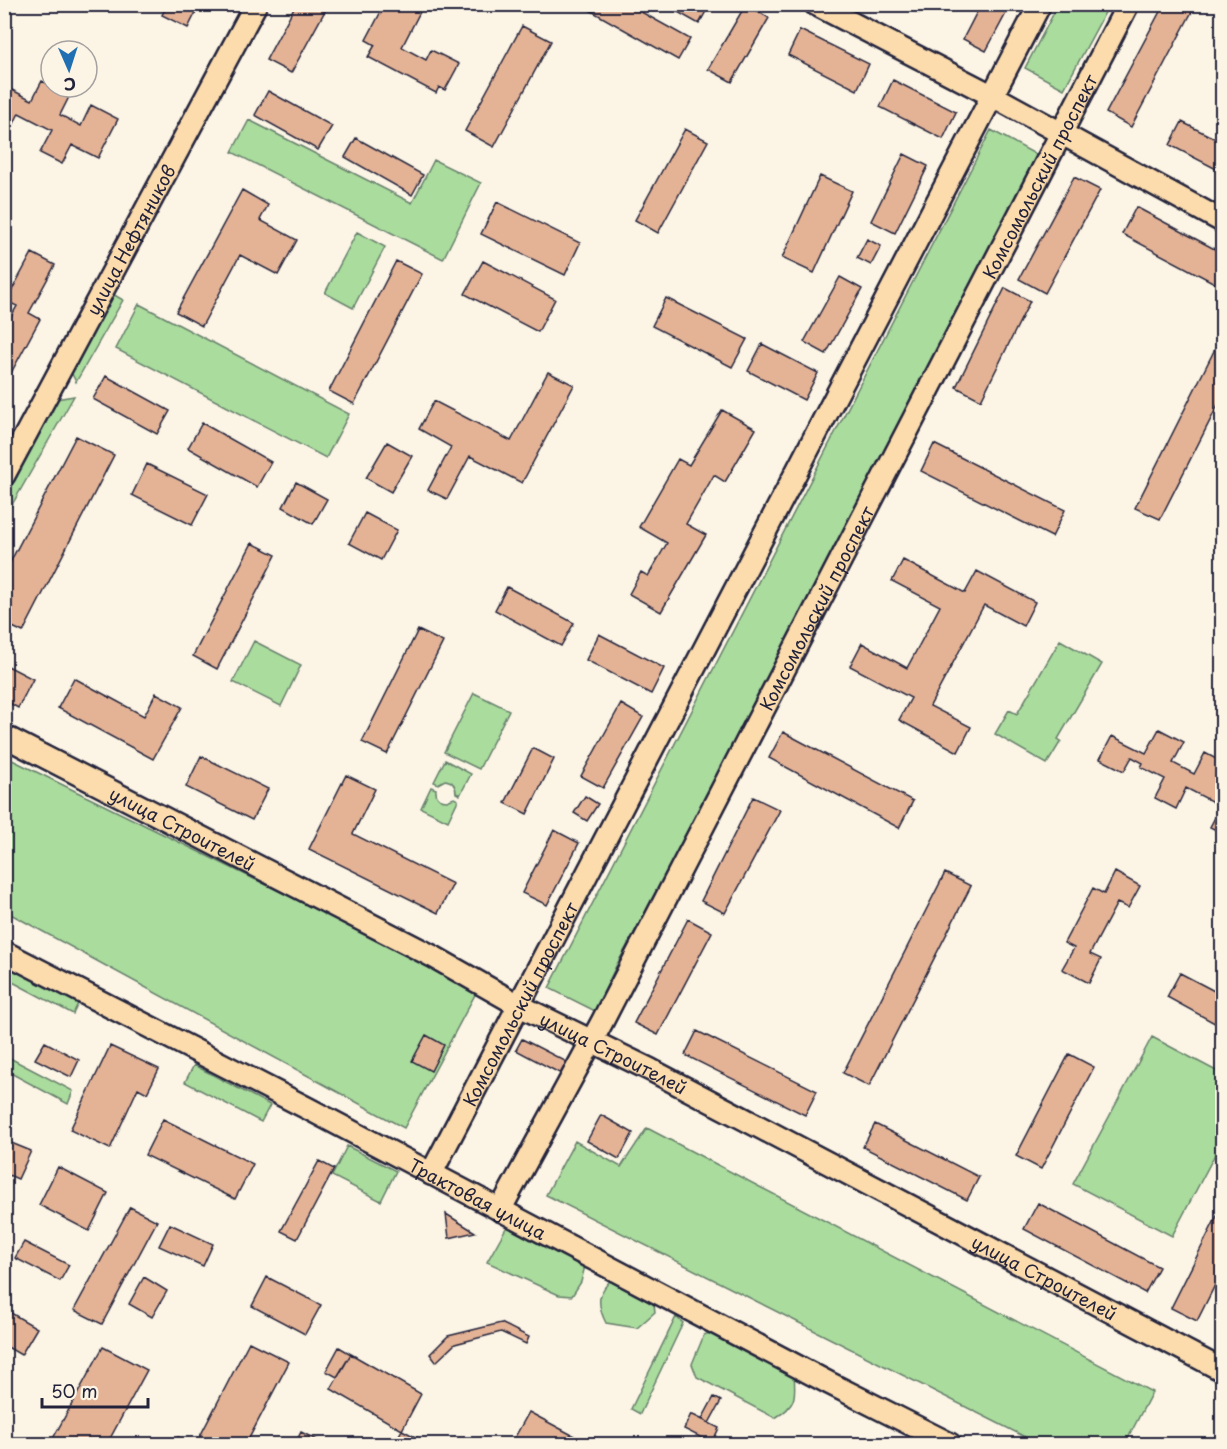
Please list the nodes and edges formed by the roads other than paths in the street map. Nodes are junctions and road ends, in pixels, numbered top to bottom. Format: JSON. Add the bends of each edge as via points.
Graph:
{"nodes":[{"id":1,"x":256,"y":4,"type":"edge"},
{"id":2,"x":815,"y":4,"type":"edge"},
{"id":3,"x":1040,"y":4,"type":"edge"},
{"id":4,"x":1128,"y":4,"type":"edge"},
{"id":5,"x":993,"y":96,"type":"junction"},
{"id":6,"x":1063,"y":134,"type":"junction"},
{"id":7,"x":1222,"y":221,"type":"edge"},
{"id":8,"x":4,"y":475,"type":"edge"},
{"id":9,"x":4,"y":736,"type":"edge"},
{"id":10,"x":4,"y":952,"type":"edge"},
{"id":11,"x":520,"y":1006,"type":"junction"},
{"id":12,"x":592,"y":1041,"type":"junction"},
{"id":13,"x":431,"y":1173,"type":"junction"},
{"id":14,"x":500,"y":1210,"type":"junction"},
{"id":15,"x":1222,"y":1370,"type":"edge"},
{"id":16,"x":950,"y":1444,"type":"edge"}],
"edges":[{"from":1,"to":8,"type":"main road","name":"улица Нефтяников"},
{"from":2,"to":5,"type":"main road"},
{"from":3,"to":5,"type":"main road","name":"Комсомольский проспект"},
{"from":4,"to":6,"type":"main road","name":"Комсомольский проспект"},
{"from":5,"to":6,"type":"main road"},
{"from":5,"to":11,"type":"main road","name":"Комсомольский проспект"},
{"from":6,"to":7,"type":"main road"},
{"from":6,"to":12,"type":"main road","name":"Комсомольский проспект"},
{"from":9,"to":11,"type":"main road","name":"улица Строителей","via":[[434,957]]},
{"from":10,"to":13,"type":"main road","name":"Трактовая улица"},
{"from":11,"to":12,"type":"main road","name":"улица Строителей"},
{"from":11,"to":13,"type":"main road","name":"Комсомольский проспект"},
{"from":12,"to":14,"type":"main road","name":"Комсомольский проспект"},
{"from":12,"to":15,"type":"main road","name":"улица Строителей"},
{"from":13,"to":14,"type":"main road","name":"Трактовая улица"},
{"from":14,"to":16,"type":"main road","name":"Трактовая улица"}]}
